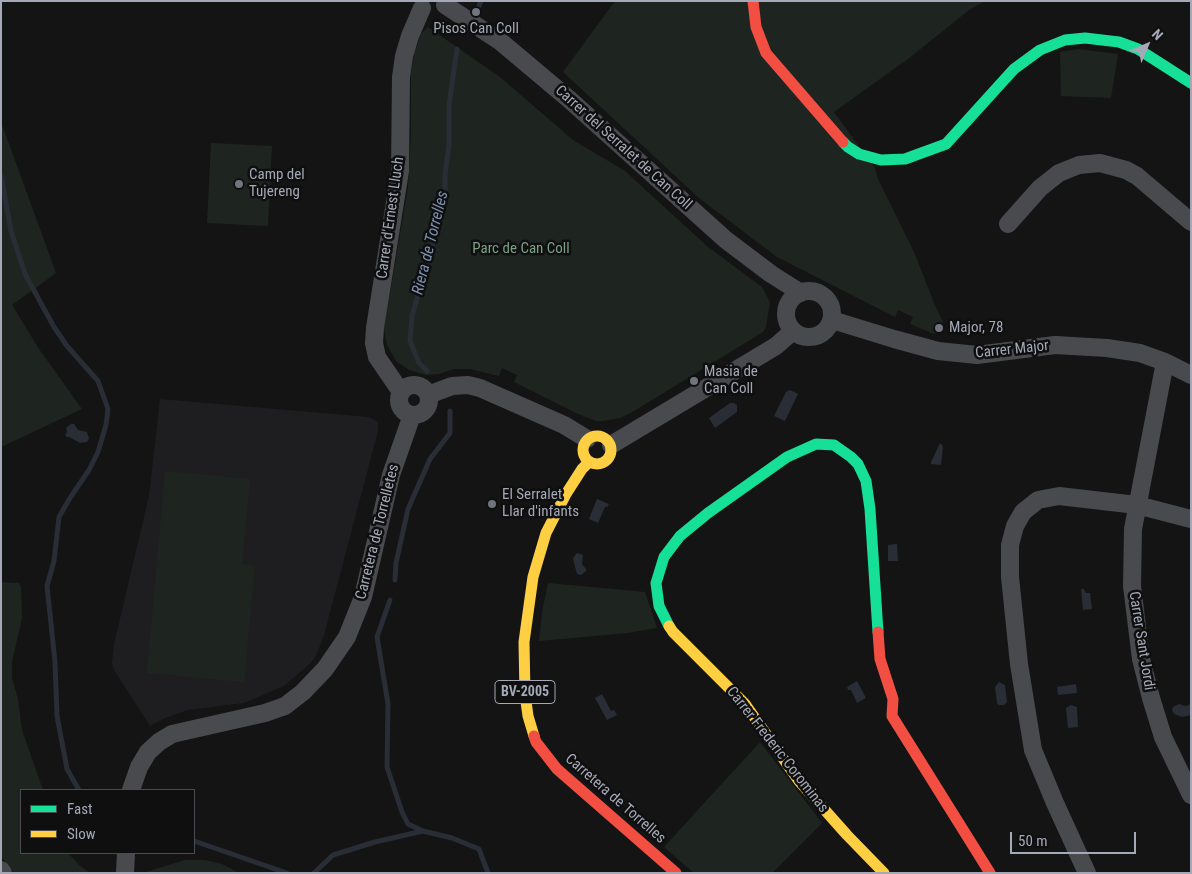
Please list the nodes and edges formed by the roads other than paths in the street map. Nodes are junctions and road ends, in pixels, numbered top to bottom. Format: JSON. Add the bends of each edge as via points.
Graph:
{"nodes":[{"id":1,"x":753,"y":1,"type":"edge"},
{"id":2,"x":446,"y":3,"type":"edge"},
{"id":3,"x":418,"y":5,"type":"edge"},
{"id":4,"x":1191,"y":83,"type":"edge"},
{"id":5,"x":1191,"y":222,"type":"edge"},
{"id":6,"x":1008,"y":224,"type":"dead end"},
{"id":7,"x":801,"y":293,"type":"junction"},
{"id":8,"x":832,"y":320,"type":"junction"},
{"id":9,"x":793,"y":331,"type":"junction"},
{"id":10,"x":1164,"y":362,"type":"junction"},
{"id":11,"x":1191,"y":375,"type":"edge"},
{"id":12,"x":401,"y":392,"type":"junction"},
{"id":13,"x":428,"y":395,"type":"junction"},
{"id":14,"x":412,"y":415,"type":"junction"},
{"id":15,"x":587,"y":439,"type":"junction"},
{"id":16,"x":611,"y":445,"type":"junction"},
{"id":17,"x":589,"y":462,"type":"junction"},
{"id":18,"x":1137,"y":505,"type":"junction"},
{"id":19,"x":1191,"y":519,"type":"edge"},
{"id":20,"x":131,"y":789,"type":"edge"},
{"id":21,"x":1191,"y":795,"type":"edge"},
{"id":22,"x":126,"y":854,"type":"edge"},
{"id":23,"x":125,"y":873,"type":"edge"},
{"id":24,"x":676,"y":873,"type":"edge"},
{"id":25,"x":884,"y":873,"type":"edge"},
{"id":26,"x":990,"y":873,"type":"edge"},
{"id":27,"x":1088,"y":873,"type":"edge"}],
"edges":[{"from":1,"to":4,"type":"street","via":[[756,27],[766,53],[854,151],[881,160],[914,157],[946,144],[1018,65],[1040,50],[1065,40],[1085,38],[1119,42],[1138,49]]},
{"from":2,"to":3,"type":"street","via":[[434,11]]},
{"from":2,"to":7,"type":"street","name":"Carrer del Serralet de Can Coll","via":[[501,42],[570,100],[726,240]]},
{"from":3,"to":12,"type":"street","name":"Carrer d'Ernest Lluch","via":[[400,84],[400,171],[374,343],[377,357]]},
{"from":5,"to":6,"type":"street","via":[[1137,176],[1100,163],[1079,165],[1059,173],[1040,188]]},
{"from":7,"to":8,"type":"street","via":[[809,291],[825,297],[830,303]]},
{"from":7,"to":9,"type":"street","via":[[794,296],[787,310],[786,317]]},
{"from":8,"to":9,"type":"street","via":[[829,327],[816,337],[808,338]]},
{"from":8,"to":10,"type":"street","name":"Carrer Major","via":[[902,342],[957,354],[995,354],[1055,345],[1132,351]]},
{"from":9,"to":16,"type":"street","via":[[776,346]]},
{"from":10,"to":11,"type":"street","name":"Carrer Major"},
{"from":10,"to":18,"type":"street","name":"Carrer Sant Jordi"},
{"from":12,"to":13,"type":"street","via":[[409,386],[418,386]]},
{"from":12,"to":14,"type":"street","via":[[400,406]]},
{"from":13,"to":14,"type":"street","via":[[429,404],[424,412]]},
{"from":13,"to":15,"type":"street","via":[[452,386],[480,388],[564,424]]},
{"from":14,"to":20,"type":"street","name":"Carretera de Torrelletes","via":[[391,475],[363,597],[347,637],[325,669],[284,706],[172,734],[159,742],[139,767]]},
{"from":15,"to":16,"type":"street","via":[[600,436]]},
{"from":15,"to":17,"type":"street","via":[[582,451]]},
{"from":16,"to":17,"type":"street","via":[[607,460],[598,464]]},
{"from":17,"to":24,"type":"street","name":"Carretera de Torrelles","number":"BV-2005","via":[[566,494],[546,533],[533,577],[524,642],[528,716],[536,742],[557,769]]},
{"from":18,"to":19,"type":"street"},
{"from":18,"to":21,"type":"street","name":"Carrer Sant Jordi","via":[[1133,529],[1132,586],[1141,659],[1163,737]]},
{"from":18,"to":27,"type":"street","via":[[1059,496],[1038,500],[1023,512],[1010,545],[1019,664],[1033,750]]},
{"from":22,"to":23,"type":"street"},
{"from":25,"to":26,"type":"street","name":"Carrer Frederic Corominas","via":[[803,786],[745,704],[673,632],[657,594],[656,583],[664,557],[680,536],[787,457],[816,444],[834,445],[851,456],[866,481],[880,659],[893,699],[892,716]]}]}
